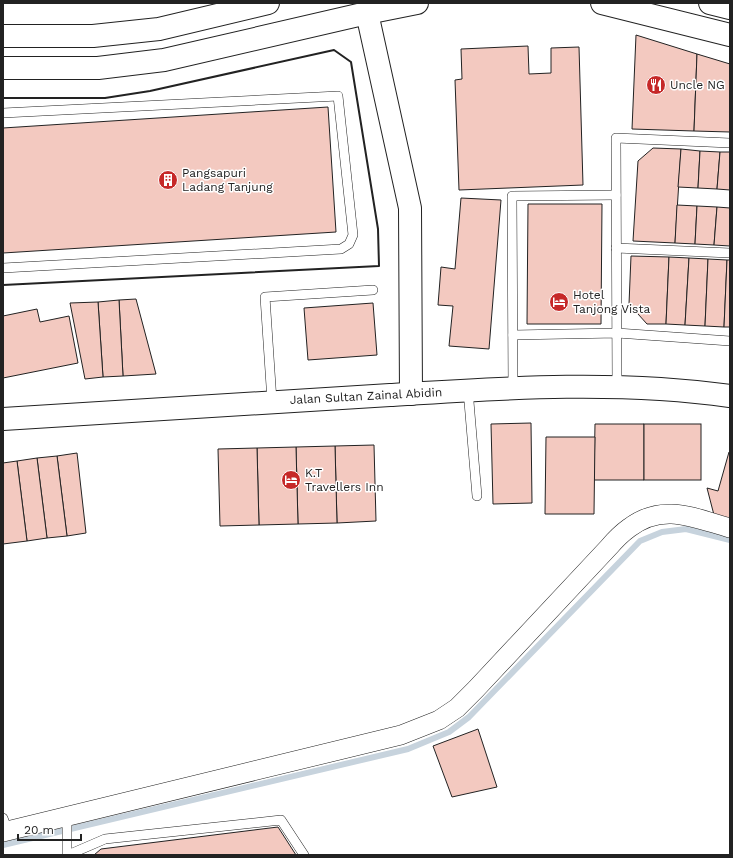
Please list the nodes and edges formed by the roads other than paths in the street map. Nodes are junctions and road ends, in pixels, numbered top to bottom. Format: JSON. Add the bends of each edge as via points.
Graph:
{"nodes":[{"id":1,"x":268,"y":3,"type":"edge"},
{"id":2,"x":417,"y":3,"type":"edge"},
{"id":3,"x":602,"y":3,"type":"edge"},
{"id":4,"x":710,"y":3,"type":"edge"},
{"id":5,"x":366,"y":8,"type":"edge"},
{"id":6,"x":730,"y":8,"type":"edge"},
{"id":7,"x":730,"y":35,"type":"edge"},
{"id":8,"x":3,"y":36,"type":"edge"},
{"id":9,"x":3,"y":68,"type":"edge"},
{"id":10,"x":3,"y":113,"type":"edge"},
{"id":11,"x":730,"y":143,"type":"edge"},
{"id":12,"x":616,"y":195,"type":"junction"},
{"id":13,"x":616,"y":248,"type":"junction"},
{"id":14,"x":730,"y":253,"type":"edge"},
{"id":15,"x":3,"y":268,"type":"edge"},
{"id":16,"x":373,"y":290,"type":"dead end"},
{"id":17,"x":617,"y":333,"type":"junction"},
{"id":18,"x":513,"y":335,"type":"junction"},
{"id":19,"x":730,"y":341,"type":"edge"},
{"id":20,"x":617,"y":387,"type":"junction"},
{"id":21,"x":513,"y":388,"type":"junction"},
{"id":22,"x":468,"y":390,"type":"junction"},
{"id":23,"x":411,"y":394,"type":"junction"},
{"id":24,"x":730,"y":396,"type":"edge"},
{"id":25,"x":272,"y":401,"type":"junction"},
{"id":26,"x":3,"y":419,"type":"edge"},
{"id":27,"x":477,"y":496,"type":"dead end"},
{"id":28,"x":730,"y":528,"type":"edge"},
{"id":29,"x":67,"y":826,"type":"junction"},
{"id":30,"x":5,"y":827,"type":"edge"},
{"id":31,"x":68,"y":855,"type":"edge"},
{"id":32,"x":304,"y":855,"type":"edge"}],
"edges":[{"from":1,"to":8,"type":"street","via":[[159,29],[93,36]]},
{"from":2,"to":5,"type":"street"},
{"from":3,"to":7,"type":"street"},
{"from":4,"to":6,"type":"street"},
{"from":5,"to":9,"type":"street","via":[[164,60],[98,68]]},
{"from":5,"to":23,"type":"street","via":[[410,208]]},
{"from":10,"to":15,"type":"lane","via":[[338,96],[353,235],[349,244],[341,249]]},
{"from":11,"to":12,"type":"lane","via":[[616,138]]},
{"from":12,"to":13,"type":"lane"},
{"from":12,"to":18,"type":"lane","via":[[512,196]]},
{"from":13,"to":14,"type":"lane"},
{"from":13,"to":17,"type":"lane"},
{"from":16,"to":25,"type":"lane","via":[[265,297]]},
{"from":17,"to":18,"type":"lane"},
{"from":17,"to":19,"type":"lane"},
{"from":17,"to":20,"type":"lane"},
{"from":18,"to":21,"type":"lane"},
{"from":20,"to":21,"type":"street","name":"Jalan Sultan Zainal Abidin"},
{"from":20,"to":24,"type":"street","name":"Jalan Sultan Zainal Abidin","via":[[705,392]]},
{"from":21,"to":22,"type":"street","name":"Jalan Sultan Zainal Abidin"},
{"from":22,"to":23,"type":"street","name":"Jalan Sultan Zainal Abidin"},
{"from":22,"to":27,"type":"lane"},
{"from":23,"to":25,"type":"street","name":"Jalan Sultan Zainal Abidin"},
{"from":25,"to":26,"type":"street","name":"Jalan Sultan Zainal Abidin"},
{"from":28,"to":29,"type":"street","via":[[676,514],[655,514],[630,527],[608,547],[476,689],[457,708],[439,720],[401,735]]},
{"from":29,"to":30,"type":"street"},
{"from":29,"to":31,"type":"lane"},
{"from":31,"to":32,"type":"lane","via":[[104,839],[281,820]]}]}
